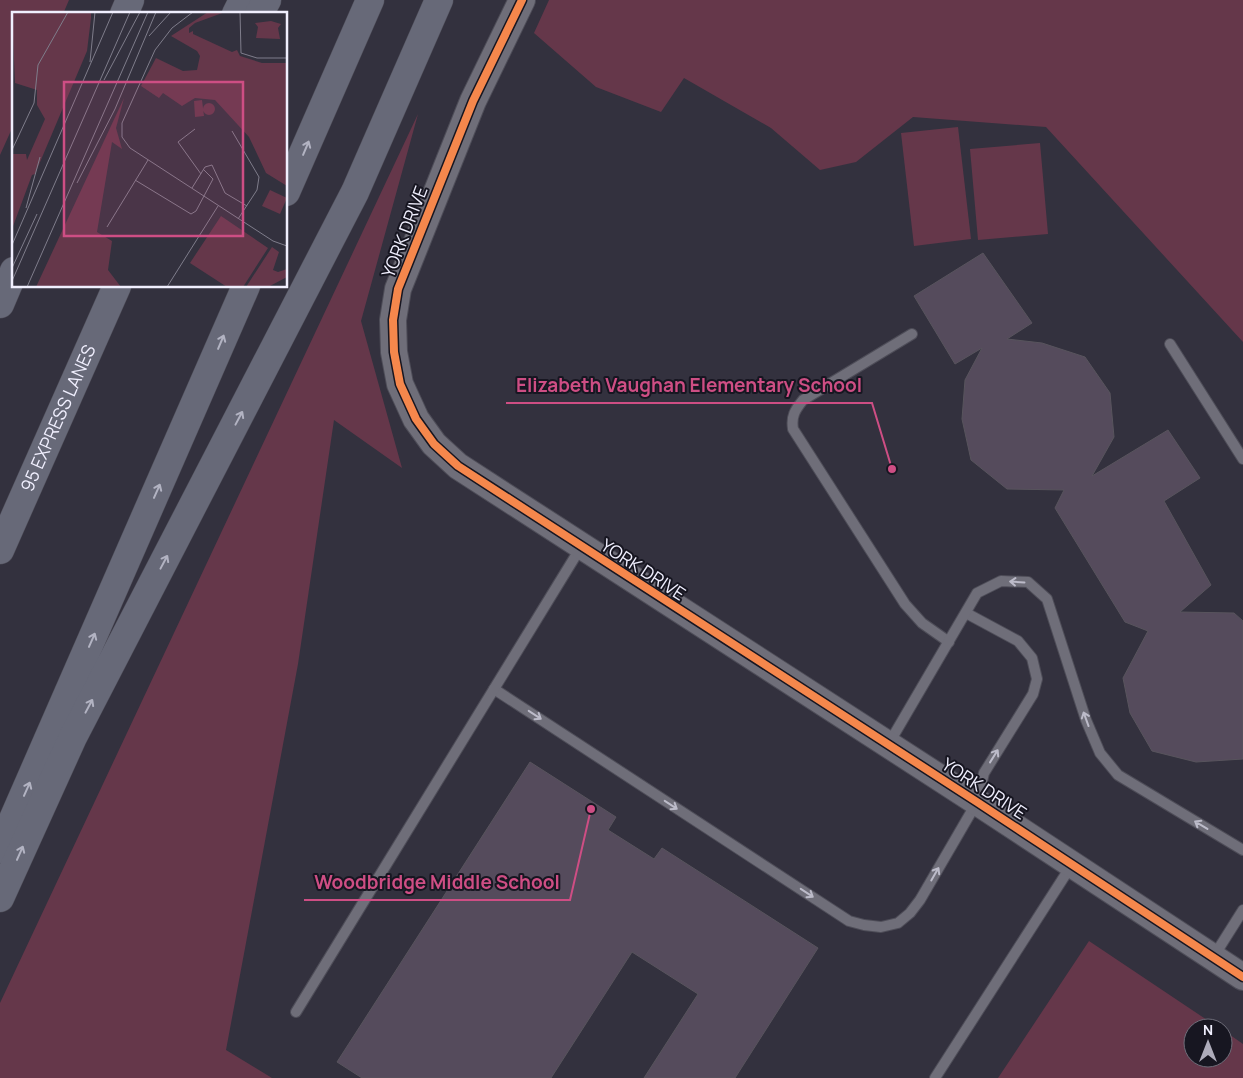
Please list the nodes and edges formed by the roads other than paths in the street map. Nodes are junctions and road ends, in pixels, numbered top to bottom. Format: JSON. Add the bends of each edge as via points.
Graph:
{"nodes":[{"id":1,"x":130,"y":0,"type":"edge"},
{"id":2,"x":242,"y":0,"type":"edge"},
{"id":3,"x":267,"y":0,"type":"edge"},
{"id":4,"x":370,"y":0,"type":"edge"},
{"id":5,"x":439,"y":0,"type":"edge"},
{"id":6,"x":522,"y":0,"type":"edge"},
{"id":7,"x":125,"y":12,"type":"edge"},
{"id":8,"x":237,"y":12,"type":"edge"},
{"id":9,"x":261,"y":12,"type":"edge"},
{"id":10,"x":288,"y":187,"type":"edge"},
{"id":11,"x":12,"y":277,"type":"edge"},
{"id":12,"x":116,"y":288,"type":"edge"},
{"id":13,"x":245,"y":288,"type":"edge"},
{"id":14,"x":0,"y":304,"type":"edge"},
{"id":15,"x":912,"y":334,"type":"dead end"},
{"id":16,"x":1170,"y":344,"type":"dead end"},
{"id":17,"x":1243,"y":459,"type":"edge"},
{"id":18,"x":581,"y":548,"type":"junction"},
{"id":19,"x":0,"y":550,"type":"edge"},
{"id":20,"x":966,"y":613,"type":"junction"},
{"id":21,"x":949,"y":642,"type":"junction"},
{"id":22,"x":494,"y":689,"type":"junction"},
{"id":23,"x":888,"y":745,"type":"junction"},
{"id":24,"x":977,"y":802,"type":"junction"},
{"id":25,"x":0,"y":849,"type":"edge"},
{"id":26,"x":1243,"y":850,"type":"edge"},
{"id":27,"x":1072,"y":865,"type":"junction"},
{"id":28,"x":0,"y":898,"type":"edge"},
{"id":29,"x":1243,"y":910,"type":"edge"},
{"id":30,"x":1213,"y":957,"type":"junction"},
{"id":31,"x":1243,"y":977,"type":"edge"},
{"id":32,"x":296,"y":1012,"type":"dead end"},
{"id":33,"x":935,"y":1078,"type":"edge"}],
"edges":[{"from":1,"to":7,"type":"highway"},
{"from":2,"to":8,"type":"highway"},
{"from":3,"to":9,"type":"highway"},
{"from":10,"to":4,"type":"highway","one_way":true},
{"from":28,"to":5,"type":"highway","one_way":true,"via":[[73,737],[355,192]]},
{"from":6,"to":18,"type":"street","name":"YORK DRIVE","via":[[473,101],[398,289],[393,320],[394,352],[400,384],[416,418],[434,444],[458,466]]},
{"from":11,"to":14,"type":"highway"},
{"from":12,"to":19,"type":"highway","name":"95 EXPRESS LANES"},
{"from":25,"to":13,"type":"highway","one_way":true},
{"from":15,"to":21,"type":"lane","via":[[803,400],[794,410],[792,420],[794,429],[905,604],[922,623]]},
{"from":16,"to":17,"type":"lane"},
{"from":18,"to":22,"type":"lane"},
{"from":18,"to":23,"type":"street","name":"YORK DRIVE"},
{"from":20,"to":21,"type":"lane"},
{"from":24,"to":20,"type":"lane","one_way":true,"via":[[984,773],[1033,694],[1037,678],[1032,658],[1018,641]]},
{"from":26,"to":20,"type":"lane","one_way":true,"via":[[1118,775],[1100,754],[1047,599],[1028,582],[1001,581],[977,593]]},
{"from":21,"to":23,"type":"lane"},
{"from":22,"to":24,"type":"lane","one_way":true,"via":[[848,921],[864,925],[881,927],[898,923],[910,913]]},
{"from":22,"to":32,"type":"lane"},
{"from":23,"to":24,"type":"street","name":"YORK DRIVE"},
{"from":24,"to":27,"type":"street","name":"YORK DRIVE"},
{"from":27,"to":30,"type":"street","name":"YORK DRIVE"},
{"from":27,"to":33,"type":"lane"},
{"from":29,"to":30,"type":"lane"},
{"from":30,"to":31,"type":"street","name":"YORK DRIVE"}]}
